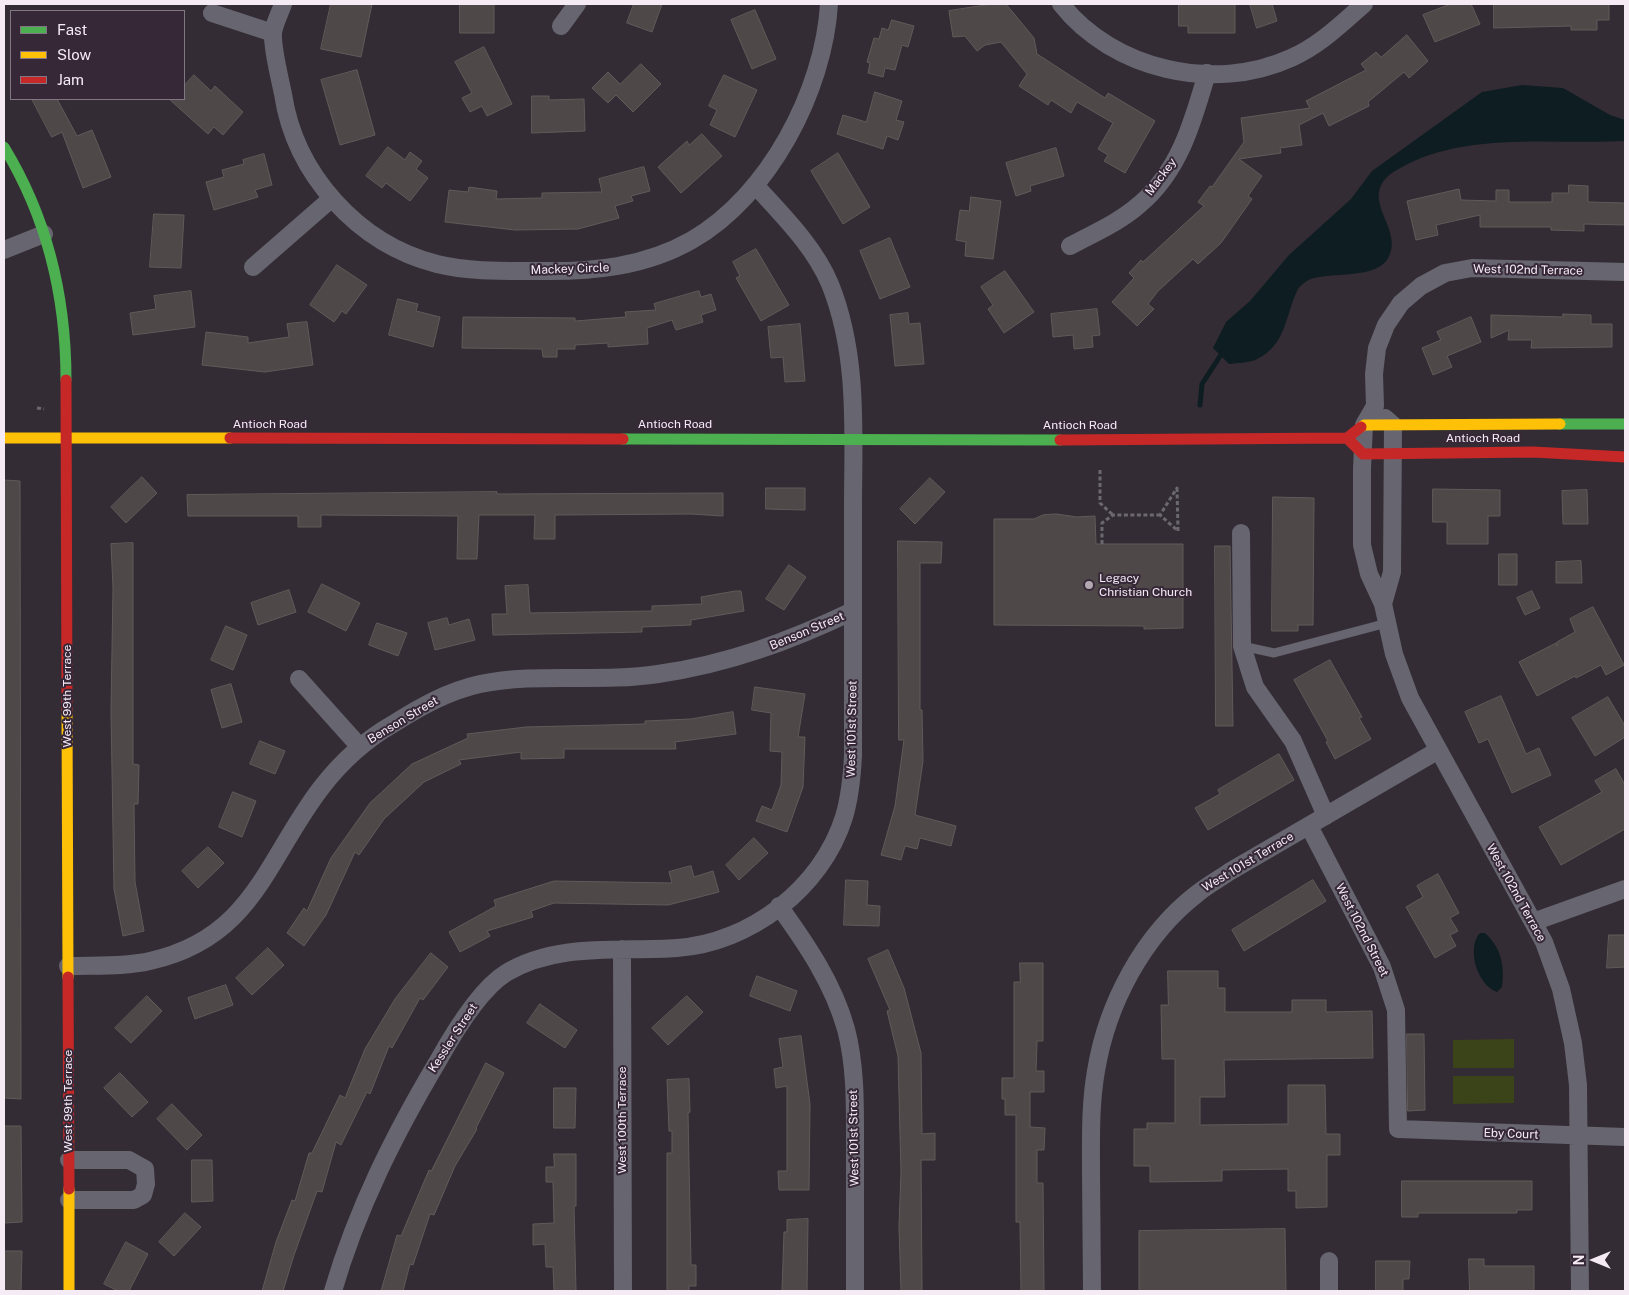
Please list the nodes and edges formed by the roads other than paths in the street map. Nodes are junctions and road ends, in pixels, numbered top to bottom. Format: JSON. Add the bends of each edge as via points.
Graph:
{"nodes":[{"id":1,"x":283,"y":4,"type":"edge"},
{"id":2,"x":577,"y":4,"type":"edge"},
{"id":3,"x":829,"y":4,"type":"edge"},
{"id":4,"x":1061,"y":4,"type":"edge"},
{"id":5,"x":1364,"y":4,"type":"edge"},
{"id":6,"x":212,"y":13,"type":"dead end"},
{"id":7,"x":561,"y":26,"type":"dead end"},
{"id":8,"x":273,"y":34,"type":"junction"},
{"id":9,"x":1207,"y":73,"type":"junction"},
{"id":10,"x":4,"y":148,"type":"edge"},
{"id":11,"x":755,"y":185,"type":"junction"},
{"id":12,"x":331,"y":199,"type":"junction"},
{"id":13,"x":44,"y":234,"type":"junction"},
{"id":14,"x":1070,"y":246,"type":"dead end"},
{"id":15,"x":4,"y":250,"type":"edge"},
{"id":16,"x":253,"y":267,"type":"dead end"},
{"id":17,"x":1625,"y":272,"type":"edge"},
{"id":18,"x":1375,"y":406,"type":"junction"},
{"id":19,"x":1625,"y":424,"type":"edge"},
{"id":20,"x":1393,"y":425,"type":"junction"},
{"id":21,"x":1364,"y":426,"type":"junction"},
{"id":22,"x":67,"y":437,"type":"junction"},
{"id":23,"x":4,"y":438,"type":"edge"},
{"id":24,"x":853,"y":438,"type":"junction"},
{"id":25,"x":1347,"y":438,"type":"junction"},
{"id":26,"x":1532,"y":438,"type":"junction"},
{"id":27,"x":1394,"y":453,"type":"junction"},
{"id":28,"x":1363,"y":454,"type":"junction"},
{"id":29,"x":1625,"y":457,"type":"edge"},
{"id":30,"x":1240,"y":533,"type":"dead end"},
{"id":31,"x":1382,"y":604,"type":"junction"},
{"id":32,"x":854,"y":611,"type":"junction"},
{"id":33,"x":1387,"y":623,"type":"junction"},
{"id":34,"x":1242,"y":646,"type":"junction"},
{"id":35,"x":299,"y":678,"type":"dead end"},
{"id":36,"x":360,"y":747,"type":"junction"},
{"id":37,"x":1437,"y":751,"type":"junction"},
{"id":38,"x":1326,"y":816,"type":"junction"},
{"id":39,"x":1309,"y":826,"type":"junction"},
{"id":40,"x":1625,"y":889,"type":"edge"},
{"id":41,"x":780,"y":906,"type":"junction"},
{"id":42,"x":1533,"y":922,"type":"junction"},
{"id":43,"x":622,"y":950,"type":"junction"},
{"id":44,"x":68,"y":966,"type":"junction"},
{"id":45,"x":1398,"y":1129,"type":"joint"},
{"id":46,"x":1579,"y":1136,"type":"junction"},
{"id":47,"x":1625,"y":1137,"type":"edge"},
{"id":48,"x":69,"y":1160,"type":"junction"},
{"id":49,"x":69,"y":1200,"type":"junction"},
{"id":50,"x":1329,"y":1261,"type":"dead end"},
{"id":51,"x":69,"y":1291,"type":"edge"},
{"id":52,"x":333,"y":1291,"type":"edge"},
{"id":53,"x":622,"y":1291,"type":"edge"},
{"id":54,"x":855,"y":1291,"type":"edge"},
{"id":55,"x":1092,"y":1291,"type":"edge"},
{"id":56,"x":1329,"y":1291,"type":"edge"},
{"id":57,"x":1580,"y":1291,"type":"edge"}],
"edges":[{"from":1,"to":8,"type":"street","name":"Mackey Circle"},
{"from":2,"to":7,"type":"street"},
{"from":3,"to":11,"type":"street","name":"Mackey Circle","via":[[827,32],[812,84],[783,144]]},
{"from":4,"to":9,"type":"street","via":[[1092,34],[1136,59],[1172,71]]},
{"from":5,"to":9,"type":"street","via":[[1332,32],[1292,58],[1230,74]]},
{"from":6,"to":8,"type":"street"},
{"from":8,"to":12,"type":"street","name":"Mackey Circle","via":[[290,127],[316,180]]},
{"from":9,"to":14,"type":"street","name":"Mackey","via":[[1192,127],[1164,178],[1140,204],[1118,220]]},
{"from":10,"to":13,"type":"main road","name":"West 99th Terrace","via":[[28,190]]},
{"from":11,"to":12,"type":"street","name":"Mackey Circle","via":[[733,209],[692,240],[657,256],[587,271],[481,271],[436,264],[394,248]]},
{"from":11,"to":24,"type":"street","name":"West 101st Street","via":[[792,225],[829,282],[842,316],[850,354]]},
{"from":12,"to":16,"type":"street"},
{"from":13,"to":15,"type":"street"},
{"from":13,"to":22,"type":"main road","name":"West 99th Terrace","via":[[57,274],[63,308]]},
{"from":17,"to":18,"type":"street","name":"West 102nd Terrace","via":[[1472,268],[1446,273],[1421,286],[1401,303],[1386,325],[1377,348]]},
{"from":18,"to":20,"type":"street"},
{"from":18,"to":21,"type":"street","name":"West 102nd Terrace"},
{"from":19,"to":26,"type":"main road","name":"Antioch Road"},
{"from":20,"to":21,"type":"main road","name":"Antioch Road"},
{"from":20,"to":26,"type":"main road","name":"Antioch Road"},
{"from":20,"to":27,"type":"street"},
{"from":21,"to":25,"type":"main road"},
{"from":21,"to":28,"type":"street","name":"West 102nd Terrace"},
{"from":22,"to":23,"type":"main road","name":"Antioch Road"},
{"from":22,"to":24,"type":"main road","name":"Antioch Road"},
{"from":22,"to":44,"type":"main road","name":"West 99th Terrace"},
{"from":24,"to":25,"type":"main road","name":"Antioch Road"},
{"from":24,"to":32,"type":"street","name":"West 101st Street"},
{"from":25,"to":28,"type":"main road"},
{"from":26,"to":27,"type":"main road","name":"Antioch Road"},
{"from":26,"to":29,"type":"main road","name":"Antioch Road"},
{"from":27,"to":28,"type":"main road","name":"Antioch Road"},
{"from":27,"to":31,"type":"street","via":[[1392,572]]},
{"from":28,"to":31,"type":"street","name":"West 102nd Terrace","via":[[1362,545],[1369,574]]},
{"from":30,"to":34,"type":"street"},
{"from":31,"to":33,"type":"street","name":"West 102nd Terrace"},
{"from":32,"to":36,"type":"street","name":"Benson Street","via":[[767,649],[657,675],[520,679],[480,684],[439,697],[390,725]]},
{"from":32,"to":41,"type":"street","name":"West 101st Street","via":[[854,756],[850,792],[832,844],[798,892]]},
{"from":33,"to":34,"type":"lane","via":[[1274,653]]},
{"from":33,"to":37,"type":"street","name":"West 102nd Terrace","via":[[1410,698]]},
{"from":34,"to":38,"type":"street","via":[[1255,687],[1293,741]]},
{"from":35,"to":36,"type":"street"},
{"from":36,"to":44,"type":"street","name":"Benson Street","via":[[320,789],[252,898],[231,920],[206,938],[150,961]]},
{"from":37,"to":38,"type":"street","name":"West 101st Terrace"},
{"from":37,"to":42,"type":"street","name":"West 102nd Terrace"},
{"from":38,"to":39,"type":"street","name":"West 101st Terrace"},
{"from":39,"to":45,"type":"street","name":"West 102nd Street","via":[[1391,990],[1396,1010]]},
{"from":39,"to":55,"type":"street","name":"West 101st Terrace","via":[[1197,893],[1164,924],[1138,959],[1118,997],[1096,1071],[1091,1117]]},
{"from":40,"to":42,"type":"street"},
{"from":41,"to":43,"type":"street","name":"Kessler Street","via":[[751,927],[702,945]]},
{"from":41,"to":54,"type":"street","name":"West 101st Street","via":[[820,967],[846,1030],[853,1066],[855,1113]]},
{"from":42,"to":46,"type":"street","name":"West 102nd Terrace","via":[[1561,989],[1573,1043]]},
{"from":43,"to":52,"type":"street","name":"Kessler Street","via":[[562,953],[536,959],[505,974],[476,1002],[417,1095],[375,1177],[345,1251]]},
{"from":43,"to":53,"type":"street","name":"West 100th Terrace"},
{"from":44,"to":48,"type":"main road","name":"West 99th Terrace"},
{"from":45,"to":46,"type":"street","name":"Eby Court"},
{"from":46,"to":47,"type":"street","name":"Eby Court"},
{"from":46,"to":57,"type":"street","name":"West 102nd Terrace"},
{"from":48,"to":49,"type":"main road","name":"West 99th Terrace"},
{"from":48,"to":49,"type":"street","name":"West 99th Terrace","via":[[129,1160],[145,1169],[146,1184],[143,1195],[134,1200]]},
{"from":49,"to":51,"type":"main road","name":"West 99th Terrace"},
{"from":50,"to":56,"type":"street"}]}
